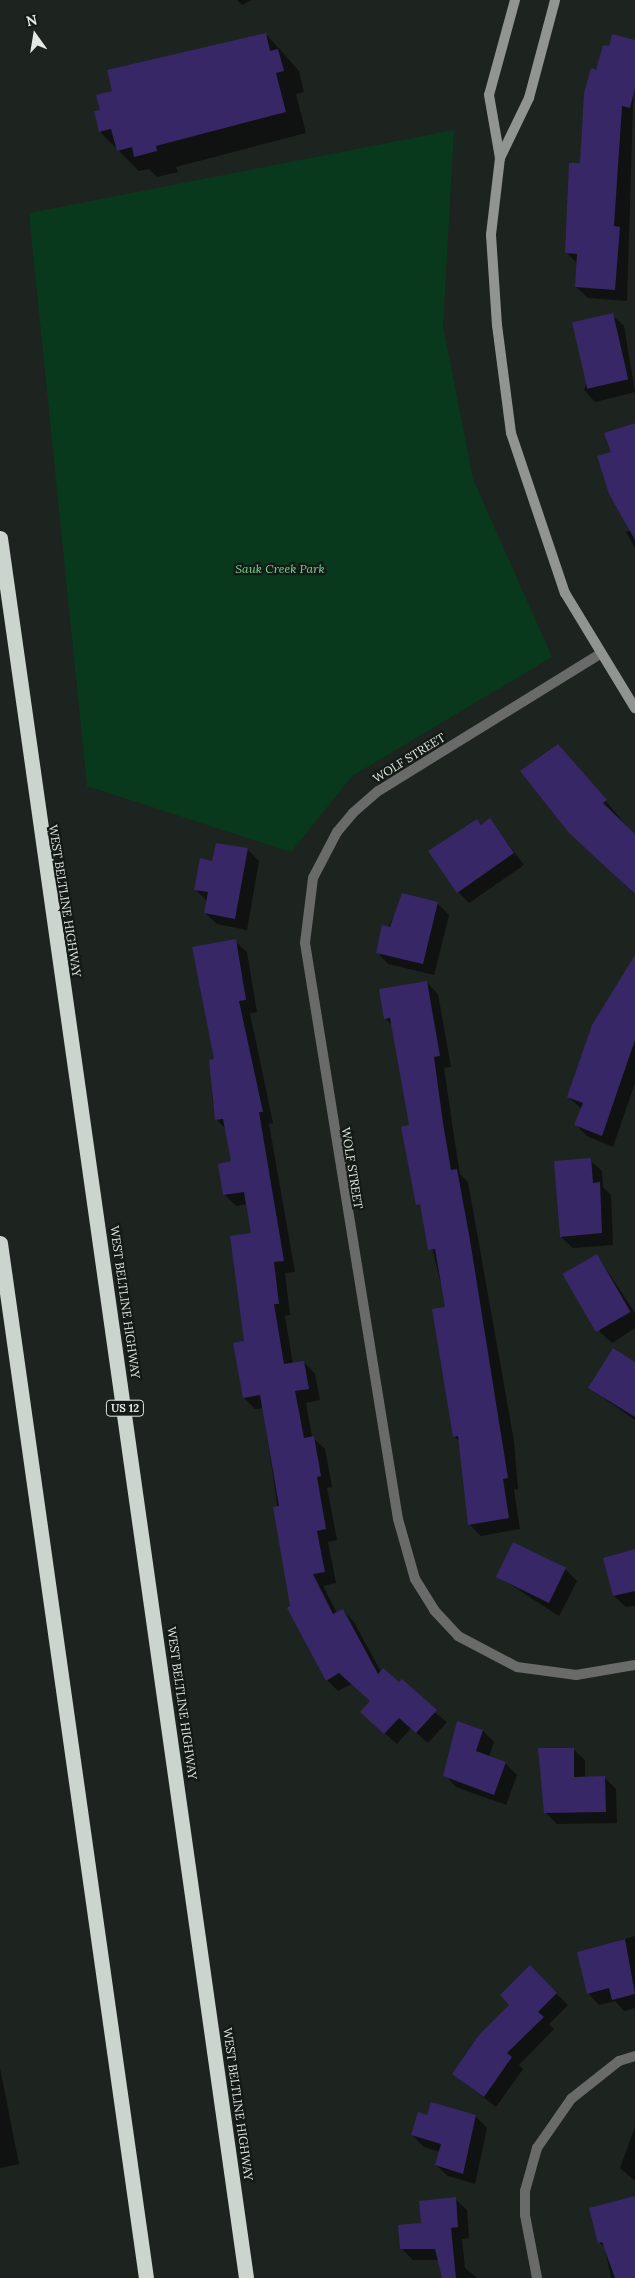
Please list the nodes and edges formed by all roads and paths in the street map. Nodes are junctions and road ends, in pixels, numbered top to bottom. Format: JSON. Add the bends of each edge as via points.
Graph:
{"nodes":[{"id":1,"x":515,"y":0,"type":"edge"},
{"id":2,"x":555,"y":0,"type":"edge"},
{"id":3,"x":500,"y":158,"type":"junction"},
{"id":4,"x":0,"y":538,"type":"edge"},
{"id":5,"x":600,"y":654,"type":"junction"},
{"id":6,"x":635,"y":708,"type":"edge"},
{"id":7,"x":0,"y":1243,"type":"edge"},
{"id":8,"x":631,"y":1666,"type":"edge"},
{"id":9,"x":635,"y":2056,"type":"edge"},
{"id":10,"x":146,"y":2278,"type":"edge"},
{"id":11,"x":246,"y":2278,"type":"edge"},
{"id":12,"x":537,"y":2278,"type":"edge"}],
"edges":[{"from":1,"to":3,"type":"street","via":[[489,95]]},
{"from":2,"to":3,"type":"street","via":[[528,98]]},
{"from":3,"to":5,"type":"street","via":[[492,235],[497,325],[511,433],[565,593]]},
{"from":4,"to":11,"type":"highway","name":"WEST BELTLINE HIGHWAY","number":"US 12"},
{"from":5,"to":6,"type":"street"},
{"from":5,"to":8,"type":"street","name":"WOLF STREET","via":[[378,791],[353,813],[337,832],[313,878],[305,943],[398,1519],[415,1579],[434,1610],[458,1636],[488,1655],[551,1673],[576,1675]]},
{"from":7,"to":10,"type":"highway"},
{"from":9,"to":12,"type":"street","via":[[618,2061],[571,2099],[537,2148],[525,2207]]}]}
